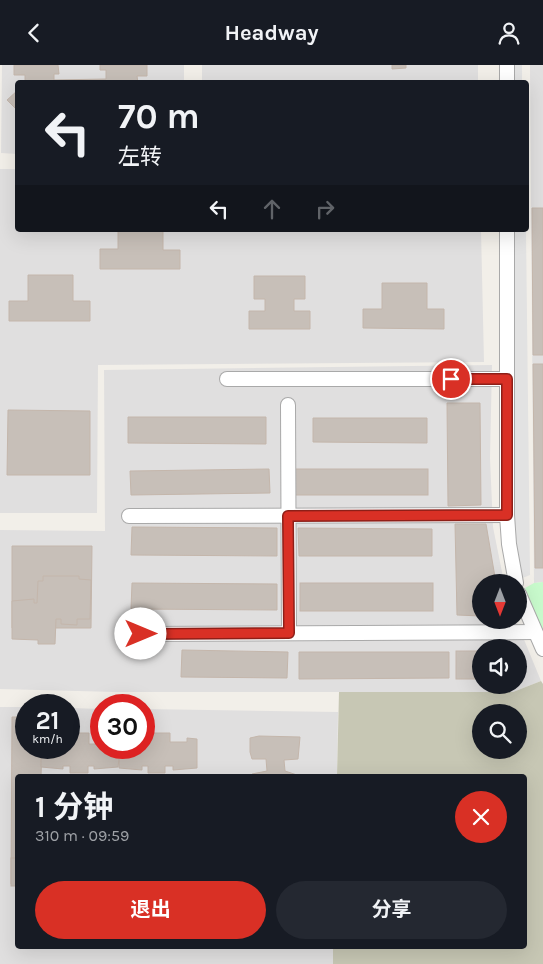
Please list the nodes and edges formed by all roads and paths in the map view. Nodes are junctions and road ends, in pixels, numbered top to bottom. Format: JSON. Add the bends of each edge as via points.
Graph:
{"nodes":[{"id":1,"x":507,"y":65,"type":"edge"},
{"id":2,"x":507,"y":80,"type":"edge"},
{"id":3,"x":507,"y":232,"type":"edge"},
{"id":4,"x":227,"y":379,"type":"dead end"},
{"id":5,"x":507,"y":379,"type":"junction"},
{"id":6,"x":288,"y":405,"type":"dead end"},
{"id":7,"x":507,"y":515,"type":"junction"},
{"id":8,"x":129,"y":516,"type":"dead end"},
{"id":9,"x":288,"y":516,"type":"junction"},
{"id":10,"x":514,"y":574,"type":"edge"},
{"id":11,"x":528,"y":617,"type":"edge"},
{"id":12,"x":534,"y":632,"type":"junction"},
{"id":13,"x":289,"y":633,"type":"junction"},
{"id":14,"x":141,"y":634,"type":"dead end"},
{"id":15,"x":543,"y":649,"type":"edge"}],
"edges":[{"from":1,"to":2,"type":"street"},
{"from":3,"to":5,"type":"street"},
{"from":4,"to":5,"type":"street"},
{"from":5,"to":7,"type":"street"},
{"from":6,"to":9,"type":"street"},
{"from":7,"to":9,"type":"street"},
{"from":7,"to":10,"type":"street"},
{"from":8,"to":9,"type":"street"},
{"from":9,"to":13,"type":"street"},
{"from":11,"to":12,"type":"street"},
{"from":12,"to":13,"type":"street"},
{"from":12,"to":15,"type":"street"},
{"from":13,"to":14,"type":"street"}]}
